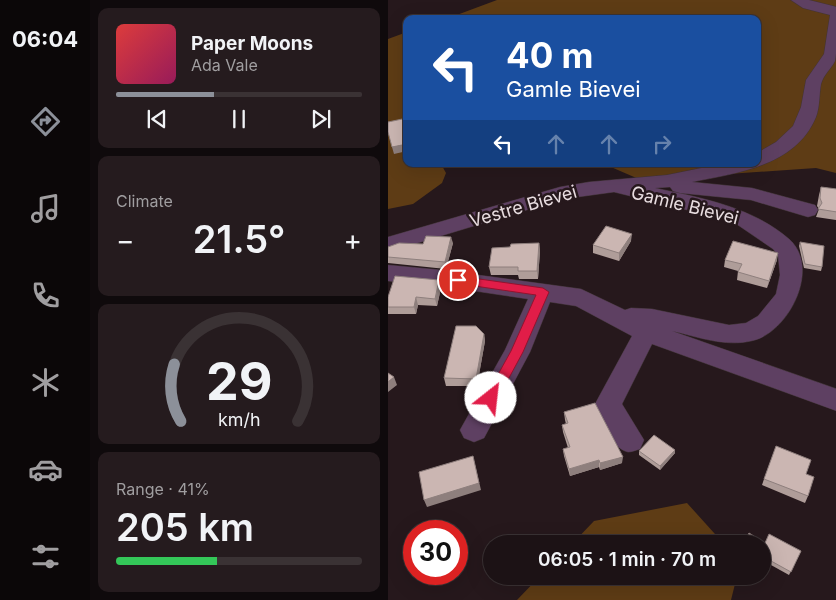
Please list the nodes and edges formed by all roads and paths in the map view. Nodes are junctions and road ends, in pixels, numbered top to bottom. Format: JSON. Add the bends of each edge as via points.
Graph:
{"nodes":[{"id":1,"x":798,"y":0,"type":"edge"},
{"id":2,"x":836,"y":14,"type":"edge"},
{"id":3,"x":834,"y":55,"type":"edge"},
{"id":4,"x":761,"y":158,"type":"edge"},
{"id":5,"x":735,"y":167,"type":"edge"},
{"id":6,"x":667,"y":181,"type":"junction"},
{"id":7,"x":615,"y":186,"type":"junction"},
{"id":8,"x":808,"y":210,"type":"dead end"},
{"id":9,"x":388,"y":245,"type":"edge"},
{"id":10,"x":388,"y":273,"type":"edge"},
{"id":11,"x":543,"y":292,"type":"junction"},
{"id":12,"x":623,"y":320,"type":"junction"},
{"id":13,"x":646,"y":332,"type":"junction"},
{"id":14,"x":836,"y":400,"type":"edge"},
{"id":15,"x":474,"y":430,"type":"dead end"},
{"id":16,"x":630,"y":440,"type":"dead end"}],
"edges":[{"from":1,"to":2,"type":"street"},
{"from":2,"to":3,"type":"street"},
{"from":3,"to":4,"type":"street","via":[[814,80],[810,108],[794,138],[782,149]]},
{"from":5,"to":6,"type":"street","name":"Vestre Bievei"},
{"from":6,"to":7,"type":"street","name":"Vestre Bievei"},
{"from":6,"to":8,"type":"street","via":[[676,187],[752,194]]},
{"from":7,"to":9,"type":"street","name":"Vestre Bievei","via":[[560,193]]},
{"from":7,"to":12,"type":"street","name":"Gamle Bievei","via":[[739,216],[781,244],[789,254],[787,296],[767,322],[751,332],[729,334],[652,318],[629,317]]},
{"from":10,"to":11,"type":"street"},
{"from":11,"to":12,"type":"street","via":[[581,298]]},
{"from":11,"to":15,"type":"street","via":[[517,352]]},
{"from":12,"to":13,"type":"street"},
{"from":13,"to":14,"type":"street"},
{"from":13,"to":16,"type":"street","via":[[608,404],[614,419]]}]}
